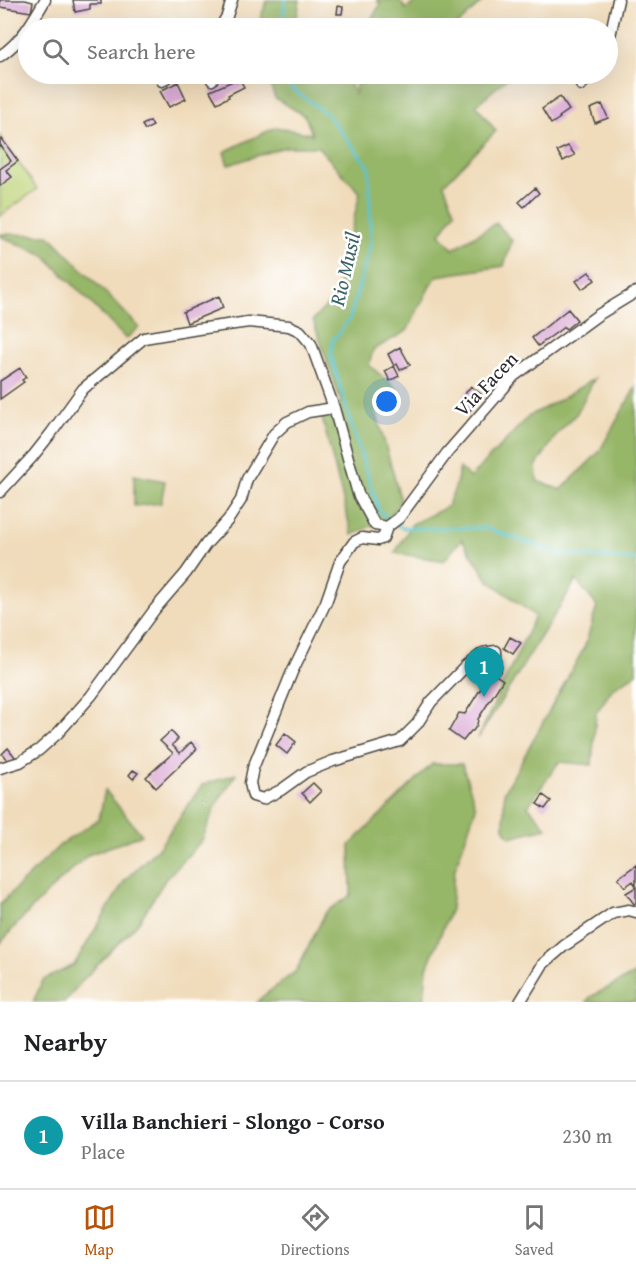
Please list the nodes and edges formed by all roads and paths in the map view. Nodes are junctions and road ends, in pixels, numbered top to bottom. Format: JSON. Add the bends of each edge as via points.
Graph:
{"nodes":[{"id":1,"x":45,"y":0,"type":"edge"},
{"id":2,"x":231,"y":0,"type":"edge"},
{"id":3,"x":618,"y":0,"type":"edge"},
{"id":4,"x":34,"y":18,"type":"edge"},
{"id":5,"x":226,"y":18,"type":"edge"},
{"id":6,"x":614,"y":18,"type":"edge"},
{"id":7,"x":18,"y":41,"type":"edge"},
{"id":8,"x":0,"y":56,"type":"edge"},
{"id":9,"x":636,"y":292,"type":"edge"},
{"id":10,"x":334,"y":408,"type":"junction"},
{"id":11,"x":0,"y":492,"type":"edge"},
{"id":12,"x":387,"y":527,"type":"junction"},
{"id":13,"x":496,"y":668,"type":"dead end"},
{"id":14,"x":0,"y":768,"type":"edge"},
{"id":15,"x":634,"y":909,"type":"edge"},
{"id":16,"x":520,"y":1002,"type":"edge"}],
"edges":[{"from":1,"to":4,"type":"street"},
{"from":2,"to":5,"type":"street"},
{"from":3,"to":6,"type":"street"},
{"from":7,"to":8,"type":"street"},
{"from":9,"to":12,"type":"street","name":"Via Facen","via":[[514,376],[447,453],[399,518]]},
{"from":10,"to":11,"type":"street","via":[[311,344],[300,331],[289,326],[249,322],[144,338],[83,390]]},
{"from":10,"to":12,"type":"street","via":[[358,494],[375,525]]},
{"from":10,"to":14,"type":"street","via":[[308,412],[287,422],[274,434],[228,520],[154,609],[91,696],[39,750]]},
{"from":12,"to":13,"type":"street","name":"Via Facen","via":[[383,538],[354,542],[340,562],[253,768],[253,796],[263,800],[306,772],[399,741],[447,684],[483,653],[496,651]]},
{"from":15,"to":16,"type":"street","via":[[613,914],[564,946],[543,964]]}]}
